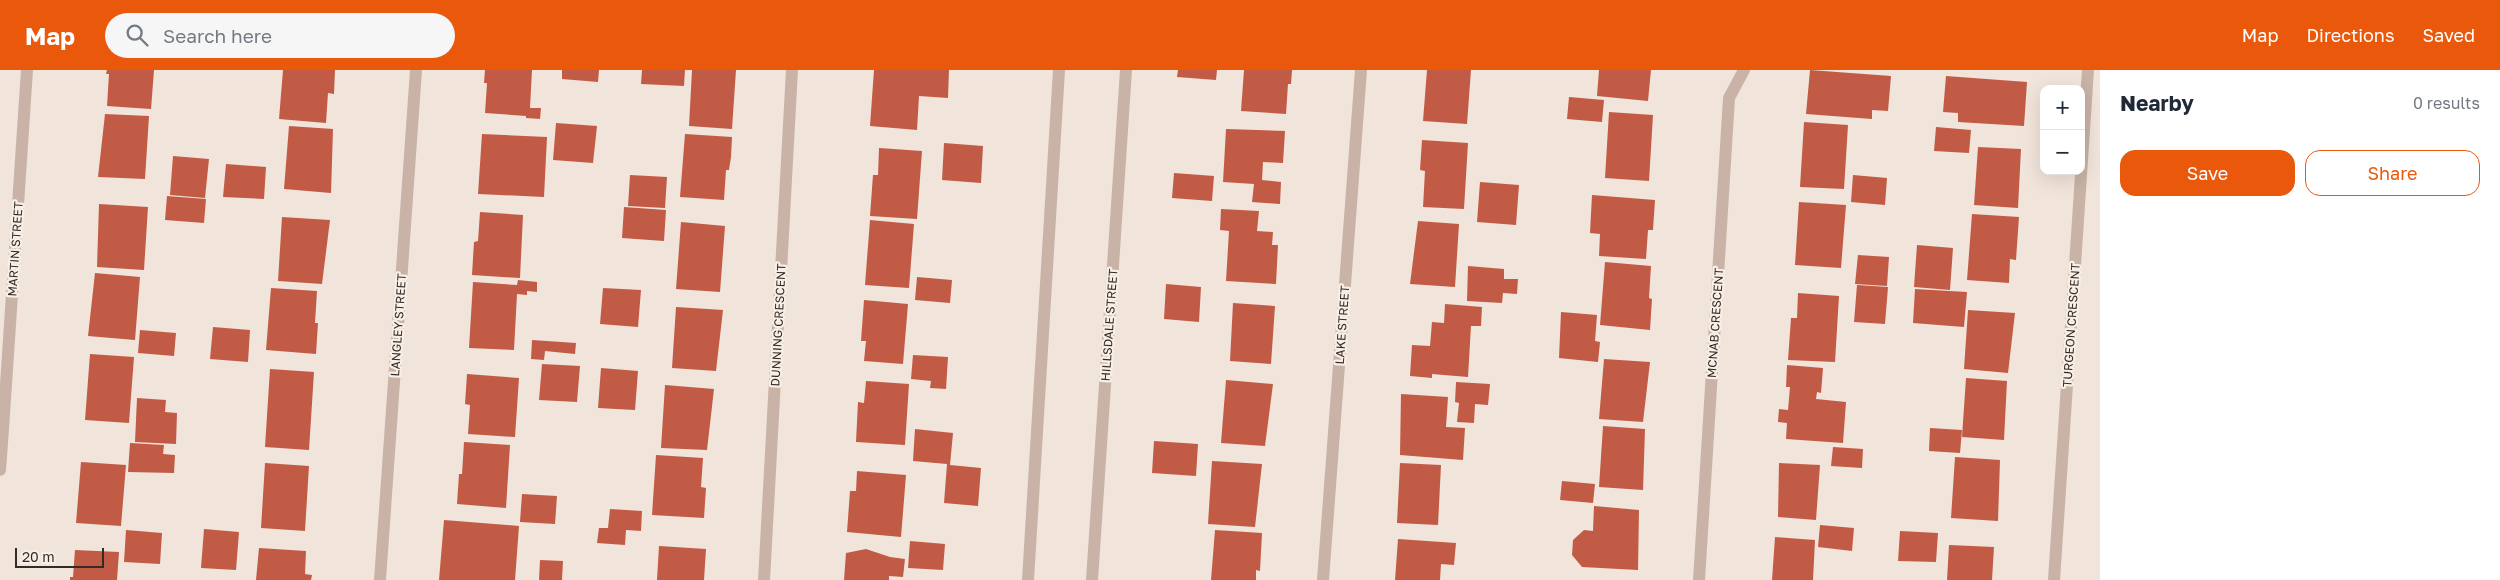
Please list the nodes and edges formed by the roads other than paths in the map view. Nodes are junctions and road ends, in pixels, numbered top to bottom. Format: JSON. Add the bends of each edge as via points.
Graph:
{"nodes":[{"id":1,"x":27,"y":70,"type":"edge"},
{"id":2,"x":416,"y":70,"type":"edge"},
{"id":3,"x":792,"y":70,"type":"edge"},
{"id":4,"x":1059,"y":70,"type":"edge"},
{"id":5,"x":1126,"y":70,"type":"edge"},
{"id":6,"x":1361,"y":70,"type":"edge"},
{"id":7,"x":1744,"y":70,"type":"edge"},
{"id":8,"x":2088,"y":70,"type":"edge"},
{"id":9,"x":2,"y":430,"type":"edge"},
{"id":10,"x":0,"y":470,"type":"edge"},
{"id":11,"x":380,"y":580,"type":"edge"},
{"id":12,"x":764,"y":580,"type":"edge"},
{"id":13,"x":1028,"y":580,"type":"edge"},
{"id":14,"x":1092,"y":580,"type":"edge"},
{"id":15,"x":1323,"y":580,"type":"edge"},
{"id":16,"x":1699,"y":580,"type":"edge"},
{"id":17,"x":2054,"y":580,"type":"edge"}],
"edges":[{"from":1,"to":9,"type":"street","name":"MARTIN STREET"},
{"from":2,"to":11,"type":"street","name":"LANGLEY STREET"},
{"from":3,"to":12,"type":"street","name":"DUNNING CRESCENT"},
{"from":4,"to":13,"type":"street"},
{"from":5,"to":14,"type":"street","name":"HILLSDALE STREET"},
{"from":6,"to":15,"type":"street","name":"LAKE STREET"},
{"from":7,"to":16,"type":"street","name":"MCNAB CRESCENT","via":[[1729,98]]},
{"from":8,"to":17,"type":"street","name":"TURGEON CRESCENT"},
{"from":9,"to":10,"type":"street","name":"MARTIN STREET"}]}
